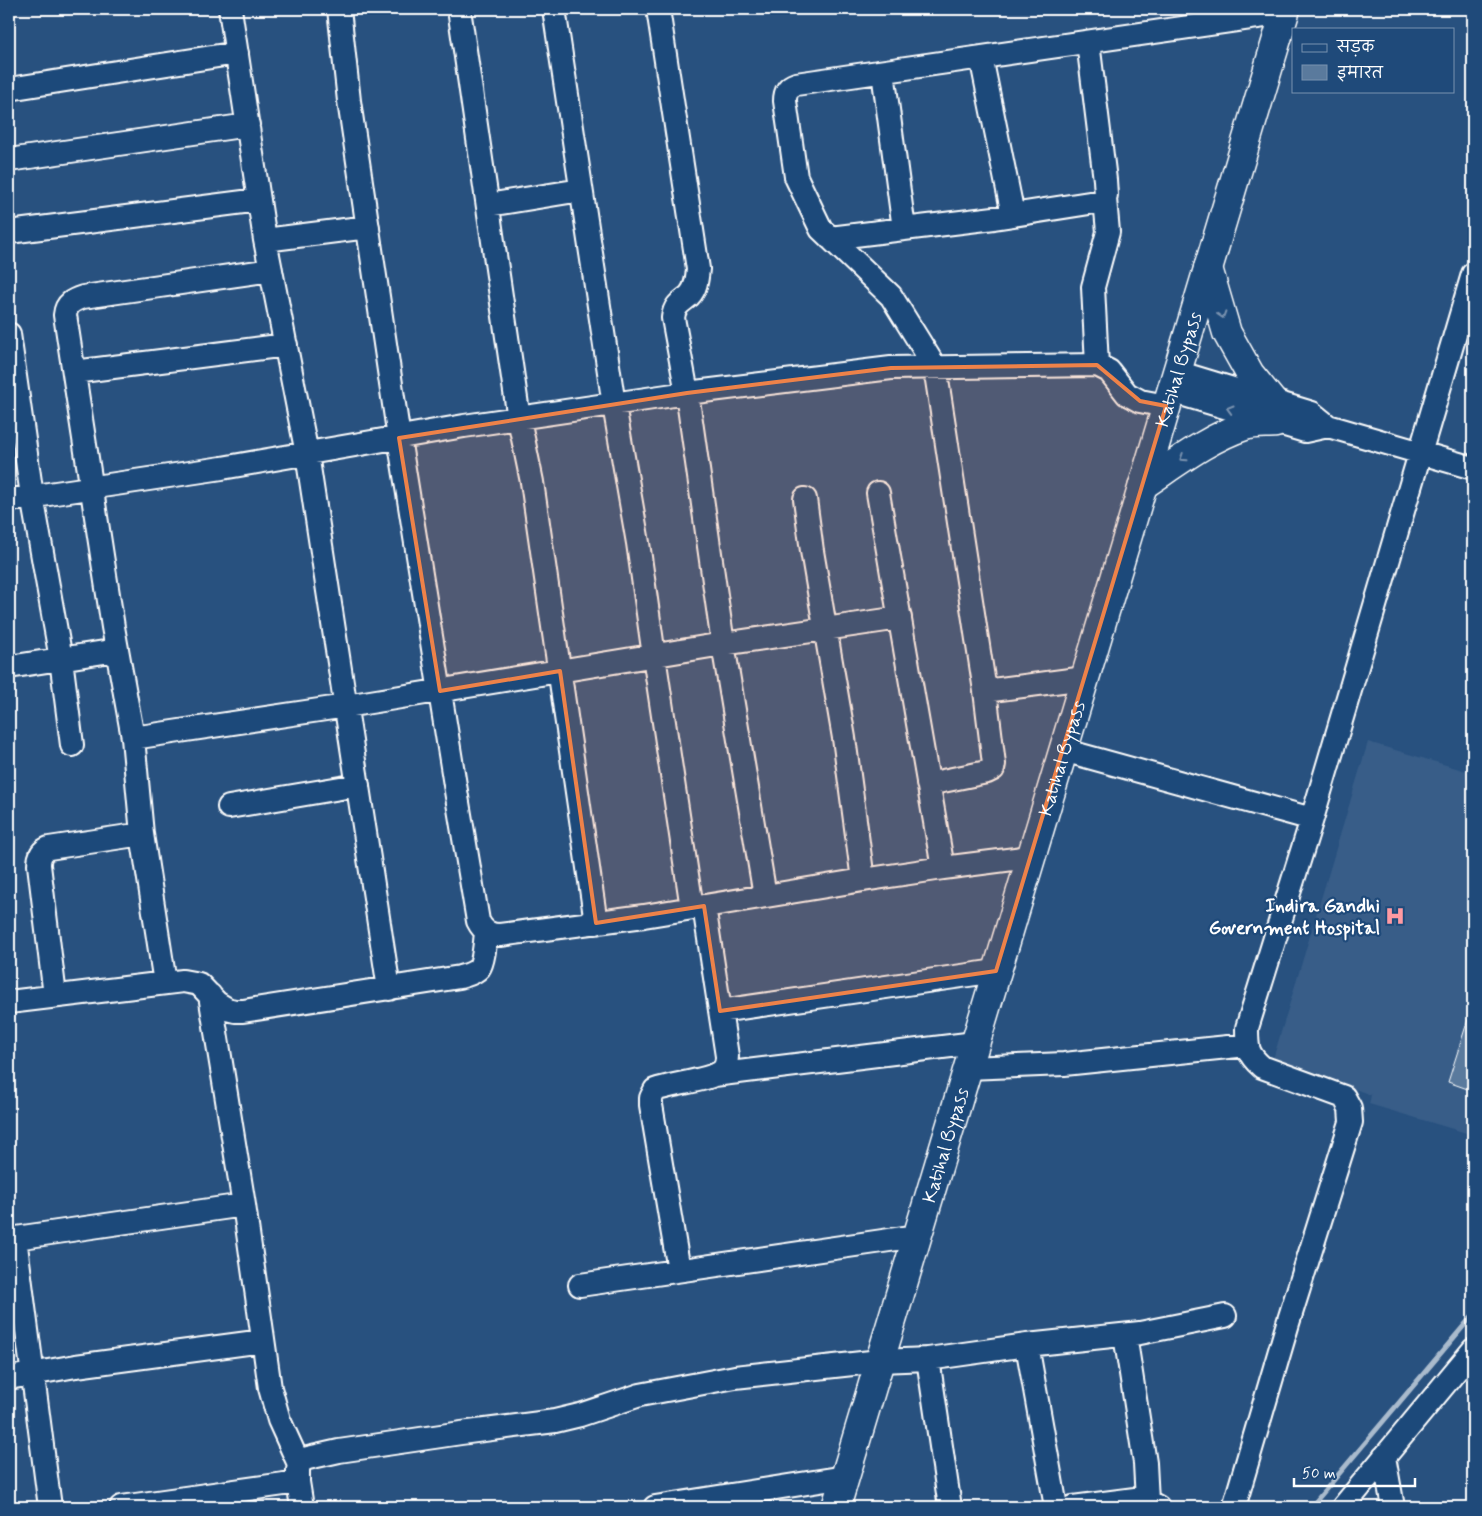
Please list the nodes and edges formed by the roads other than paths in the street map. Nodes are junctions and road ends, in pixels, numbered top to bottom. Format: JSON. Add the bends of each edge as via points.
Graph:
{"nodes":[{"id":1,"x":230,"y":9,"type":"edge"},
{"id":2,"x":339,"y":9,"type":"edge"},
{"id":3,"x":459,"y":9,"type":"edge"},
{"id":4,"x":554,"y":9,"type":"edge"},
{"id":5,"x":658,"y":9,"type":"edge"},
{"id":6,"x":1286,"y":11,"type":"edge"},
{"id":7,"x":1088,"y":42,"type":"junction"},
{"id":8,"x":237,"y":53,"type":"junction"},
{"id":9,"x":981,"y":57,"type":"junction"},
{"id":10,"x":883,"y":72,"type":"junction"},
{"id":11,"x":9,"y":89,"type":"edge"},
{"id":12,"x":248,"y":125,"type":"junction"},
{"id":13,"x":9,"y":160,"type":"edge"},
{"id":14,"x":582,"y":190,"type":"junction"},
{"id":15,"x":1104,"y":199,"type":"junction"},
{"id":16,"x":259,"y":200,"type":"junction"},
{"id":17,"x":488,"y":205,"type":"junction"},
{"id":18,"x":1013,"y":215,"type":"junction"},
{"id":19,"x":368,"y":227,"type":"junction"},
{"id":20,"x":904,"y":228,"type":"junction"},
{"id":21,"x":9,"y":232,"type":"edge"},
{"id":22,"x":830,"y":238,"type":"junction"},
{"id":23,"x":265,"y":240,"type":"junction"},
{"id":24,"x":1208,"y":268,"type":"junction"},
{"id":25,"x":271,"y":270,"type":"junction"},
{"id":26,"x":1473,"y":274,"type":"edge"},
{"id":27,"x":9,"y":334,"type":"edge"},
{"id":28,"x":286,"y":345,"type":"junction"},
{"id":29,"x":1097,"y":364,"type":"junction"},
{"id":30,"x":935,"y":367,"type":"junction"},
{"id":31,"x":74,"y":372,"type":"junction"},
{"id":32,"x":1171,"y":390,"type":"junction"},
{"id":33,"x":687,"y":393,"type":"junction"},
{"id":34,"x":614,"y":405,"type":"junction"},
{"id":35,"x":1274,"y":412,"type":"junction"},
{"id":36,"x":519,"y":419,"type":"junction"},
{"id":37,"x":399,"y":438,"type":"junction"},
{"id":38,"x":1420,"y":453,"type":"junction"},
{"id":39,"x":307,"y":454,"type":"junction"},
{"id":40,"x":1473,"y":468,"type":"edge"},
{"id":41,"x":1143,"y":485,"type":"junction"},
{"id":42,"x":91,"y":487,"type":"junction"},
{"id":43,"x":878,"y":493,"type":"dead end"},
{"id":44,"x":32,"y":496,"type":"junction"},
{"id":45,"x":805,"y":499,"type":"dead end"},
{"id":46,"x":9,"y":500,"type":"edge"},
{"id":47,"x":900,"y":618,"type":"junction"},
{"id":48,"x":825,"y":629,"type":"junction"},
{"id":49,"x":723,"y":644,"type":"junction"},
{"id":50,"x":117,"y":650,"type":"junction"},
{"id":51,"x":654,"y":656,"type":"junction"},
{"id":52,"x":61,"y":659,"type":"junction"},
{"id":53,"x":9,"y":667,"type":"edge"},
{"id":54,"x":560,"y":672,"type":"junction"},
{"id":55,"x":1085,"y":678,"type":"junction"},
{"id":56,"x":440,"y":691,"type":"junction"},
{"id":57,"x":985,"y":691,"type":"junction"},
{"id":58,"x":346,"y":706,"type":"junction"},
{"id":59,"x":133,"y":738,"type":"junction"},
{"id":60,"x":72,"y":746,"type":"dead end"},
{"id":61,"x":1063,"y":750,"type":"junction"},
{"id":62,"x":928,"y":784,"type":"junction"},
{"id":63,"x":358,"y":785,"type":"junction"},
{"id":64,"x":229,"y":807,"type":"dead end"},
{"id":65,"x":1312,"y":819,"type":"junction"},
{"id":66,"x":142,"y":834,"type":"junction"},
{"id":67,"x":1030,"y":857,"type":"junction"},
{"id":68,"x":943,"y":868,"type":"junction"},
{"id":69,"x":863,"y":880,"type":"junction"},
{"id":70,"x":765,"y":896,"type":"junction"},
{"id":71,"x":698,"y":907,"type":"junction"},
{"id":72,"x":596,"y":923,"type":"junction"},
{"id":73,"x":486,"y":932,"type":"junction"},
{"id":74,"x":996,"y":971,"type":"junction"},
{"id":75,"x":165,"y":984,"type":"junction"},
{"id":76,"x":389,"y":989,"type":"junction"},
{"id":77,"x":210,"y":995,"type":"junction"},
{"id":78,"x":54,"y":996,"type":"junction"},
{"id":79,"x":9,"y":1002,"type":"edge"},
{"id":80,"x":720,"y":1011,"type":"junction"},
{"id":81,"x":1247,"y":1045,"type":"junction"},
{"id":82,"x":971,"y":1056,"type":"junction"},
{"id":83,"x":714,"y":1075,"type":"junction"},
{"id":84,"x":244,"y":1205,"type":"junction"},
{"id":85,"x":917,"y":1236,"type":"junction"},
{"id":86,"x":12,"y":1239,"type":"edge"},
{"id":87,"x":679,"y":1270,"type":"junction"},
{"id":88,"x":580,"y":1285,"type":"dead end"},
{"id":89,"x":1225,"y":1316,"type":"dead end"},
{"id":90,"x":1125,"y":1335,"type":"junction"},
{"id":91,"x":263,"y":1342,"type":"junction"},
{"id":92,"x":1027,"y":1345,"type":"junction"},
{"id":93,"x":1473,"y":1350,"type":"edge"},
{"id":94,"x":928,"y":1358,"type":"junction"},
{"id":95,"x":880,"y":1361,"type":"junction"},
{"id":96,"x":33,"y":1374,"type":"junction"},
{"id":97,"x":9,"y":1378,"type":"edge"},
{"id":98,"x":1384,"y":1457,"type":"junction"},
{"id":99,"x":299,"y":1473,"type":"junction"},
{"id":100,"x":845,"y":1477,"type":"junction"},
{"id":101,"x":1152,"y":1504,"type":"edge"},
{"id":102,"x":50,"y":1507,"type":"edge"},
{"id":103,"x":121,"y":1507,"type":"edge"},
{"id":104,"x":302,"y":1507,"type":"edge"},
{"id":105,"x":655,"y":1507,"type":"edge"},
{"id":106,"x":836,"y":1507,"type":"edge"},
{"id":107,"x":950,"y":1507,"type":"edge"},
{"id":108,"x":1056,"y":1507,"type":"edge"},
{"id":109,"x":1073,"y":1507,"type":"edge"},
{"id":110,"x":1234,"y":1507,"type":"edge"},
{"id":111,"x":1343,"y":1507,"type":"edge"},
{"id":112,"x":1392,"y":1507,"type":"edge"}],
"edges":[{"from":1,"to":8,"type":"street"},
{"from":2,"to":19,"type":"street"},
{"from":3,"to":17,"type":"street"},
{"from":4,"to":14,"type":"street"},
{"from":5,"to":33,"type":"street","via":[[698,269],[694,288],[680,302],[673,318]]},
{"from":6,"to":7,"type":"street"},
{"from":6,"to":24,"type":"main road","name":"Katihal Bypass"},
{"from":7,"to":9,"type":"street"},
{"from":7,"to":15,"type":"street","via":[[1105,180]]},
{"from":8,"to":11,"type":"street"},
{"from":8,"to":12,"type":"street"},
{"from":9,"to":10,"type":"street"},
{"from":9,"to":18,"type":"street"},
{"from":10,"to":20,"type":"street"},
{"from":10,"to":22,"type":"street","via":[[796,84],[790,86],[785,96],[796,177],[820,229]]},
{"from":12,"to":13,"type":"street"},
{"from":12,"to":16,"type":"street"},
{"from":14,"to":17,"type":"street"},
{"from":14,"to":34,"type":"street"},
{"from":15,"to":18,"type":"street","via":[[1102,202]]},
{"from":15,"to":29,"type":"street","via":[[1108,232],[1093,287]]},
{"from":16,"to":21,"type":"street"},
{"from":16,"to":23,"type":"street"},
{"from":17,"to":36,"type":"street"},
{"from":18,"to":20,"type":"street"},
{"from":19,"to":23,"type":"street"},
{"from":19,"to":37,"type":"street"},
{"from":20,"to":22,"type":"street"},
{"from":22,"to":30,"type":"street","via":[[892,296]]},
{"from":23,"to":25,"type":"street"},
{"from":24,"to":32,"type":"main road","name":"Katihal Bypass"},
{"from":24,"to":35,"type":"main road","one_way":true,"via":[[1227,333]]},
{"from":25,"to":28,"type":"street"},
{"from":25,"to":31,"type":"street","via":[[83,296],[75,300],[69,304],[65,315]]},
{"from":26,"to":38,"type":"street"},
{"from":27,"to":44,"type":"street"},
{"from":28,"to":31,"type":"street"},
{"from":28,"to":39,"type":"street"},
{"from":29,"to":30,"type":"street"},
{"from":29,"to":32,"type":"street","via":[[1109,371],[1127,394],[1140,401]]},
{"from":30,"to":33,"type":"street","via":[[891,368]]},
{"from":30,"to":57,"type":"street"},
{"from":31,"to":42,"type":"street"},
{"from":32,"to":35,"type":"street"},
{"from":32,"to":41,"type":"main road","name":"Katihal Bypass"},
{"from":33,"to":34,"type":"street"},
{"from":33,"to":49,"type":"street"},
{"from":34,"to":36,"type":"street"},
{"from":34,"to":51,"type":"street"},
{"from":35,"to":38,"type":"street","via":[[1305,431],[1328,426]]},
{"from":35,"to":41,"type":"main road","one_way":true,"via":[[1218,438]]},
{"from":36,"to":37,"type":"street"},
{"from":36,"to":54,"type":"street","via":[[532,482]]},
{"from":37,"to":39,"type":"street"},
{"from":37,"to":56,"type":"street"},
{"from":38,"to":40,"type":"street"},
{"from":38,"to":65,"type":"street"},
{"from":39,"to":42,"type":"street"},
{"from":39,"to":58,"type":"street"},
{"from":41,"to":55,"type":"main road","name":"Katihal Bypass"},
{"from":42,"to":44,"type":"street"},
{"from":42,"to":50,"type":"street"},
{"from":43,"to":47,"type":"street"},
{"from":44,"to":46,"type":"street"},
{"from":44,"to":52,"type":"street"},
{"from":45,"to":48,"type":"street"},
{"from":47,"to":48,"type":"street"},
{"from":47,"to":62,"type":"street"},
{"from":48,"to":49,"type":"street"},
{"from":48,"to":69,"type":"street"},
{"from":49,"to":51,"type":"street"},
{"from":49,"to":70,"type":"street"},
{"from":50,"to":52,"type":"street"},
{"from":50,"to":59,"type":"street"},
{"from":51,"to":54,"type":"street"},
{"from":51,"to":71,"type":"street"},
{"from":52,"to":53,"type":"street"},
{"from":52,"to":60,"type":"street"},
{"from":54,"to":56,"type":"street"},
{"from":54,"to":72,"type":"street"},
{"from":55,"to":57,"type":"street"},
{"from":55,"to":61,"type":"main road","name":"Katihal Bypass"},
{"from":56,"to":58,"type":"street"},
{"from":56,"to":73,"type":"street","via":[[478,921]]},
{"from":57,"to":62,"type":"street","via":[[993,769]]},
{"from":58,"to":59,"type":"street"},
{"from":58,"to":63,"type":"street"},
{"from":59,"to":66,"type":"street"},
{"from":61,"to":65,"type":"street"},
{"from":61,"to":67,"type":"main road","name":"Katihal Bypass"},
{"from":62,"to":68,"type":"street"},
{"from":63,"to":64,"type":"street"},
{"from":63,"to":76,"type":"street"},
{"from":65,"to":81,"type":"street","via":[[1247,1028]]},
{"from":66,"to":75,"type":"street"},
{"from":66,"to":78,"type":"street","via":[[49,848],[41,854],[38,865]]},
{"from":67,"to":68,"type":"street"},
{"from":67,"to":74,"type":"main road","name":"Katihal Bypass"},
{"from":68,"to":69,"type":"street"},
{"from":69,"to":70,"type":"street"},
{"from":70,"to":71,"type":"street"},
{"from":71,"to":72,"type":"street"},
{"from":71,"to":80,"type":"street"},
{"from":72,"to":73,"type":"street","via":[[500,935]]},
{"from":73,"to":76,"type":"street","via":[[481,963],[471,974]]},
{"from":74,"to":80,"type":"street"},
{"from":74,"to":82,"type":"main road","name":"Katihal Bypass"},
{"from":75,"to":77,"type":"street","via":[[192,982]]},
{"from":75,"to":78,"type":"street"},
{"from":76,"to":77,"type":"street","via":[[243,1011],[227,1009]]},
{"from":77,"to":84,"type":"street"},
{"from":78,"to":79,"type":"street"},
{"from":80,"to":83,"type":"street","via":[[727,1063]]},
{"from":81,"to":82,"type":"street","via":[[1013,1067]]},
{"from":81,"to":110,"type":"street","via":[[1262,1067],[1344,1097],[1350,1108],[1351,1122]]},
{"from":82,"to":83,"type":"street"},
{"from":82,"to":85,"type":"main road","name":"Katihal Bypass"},
{"from":83,"to":87,"type":"street","via":[[660,1088],[651,1098]]},
{"from":84,"to":86,"type":"street"},
{"from":84,"to":91,"type":"street"},
{"from":85,"to":87,"type":"street"},
{"from":85,"to":95,"type":"main road","name":"Katihal Bypass"},
{"from":86,"to":96,"type":"street"},
{"from":87,"to":88,"type":"street"},
{"from":89,"to":90,"type":"street"},
{"from":90,"to":92,"type":"street"},
{"from":90,"to":101,"type":"street"},
{"from":91,"to":96,"type":"street"},
{"from":91,"to":99,"type":"street","via":[[274,1406]]},
{"from":92,"to":94,"type":"street"},
{"from":92,"to":108,"type":"street"},
{"from":93,"to":98,"type":"street"},
{"from":94,"to":95,"type":"street"},
{"from":94,"to":107,"type":"street"},
{"from":95,"to":99,"type":"street","via":[[734,1377],[640,1395],[556,1421],[339,1451],[303,1460]]},
{"from":95,"to":100,"type":"main road","name":"Katihal Bypass"},
{"from":96,"to":97,"type":"street"},
{"from":96,"to":102,"type":"street"},
{"from":98,"to":111,"type":"street"},
{"from":98,"to":112,"type":"street"},
{"from":99,"to":103,"type":"street"},
{"from":99,"to":104,"type":"street"},
{"from":100,"to":105,"type":"street"},
{"from":100,"to":106,"type":"main road","name":"Katihal Bypass"},
{"from":101,"to":109,"type":"street","via":[[1135,1499]]}]}
